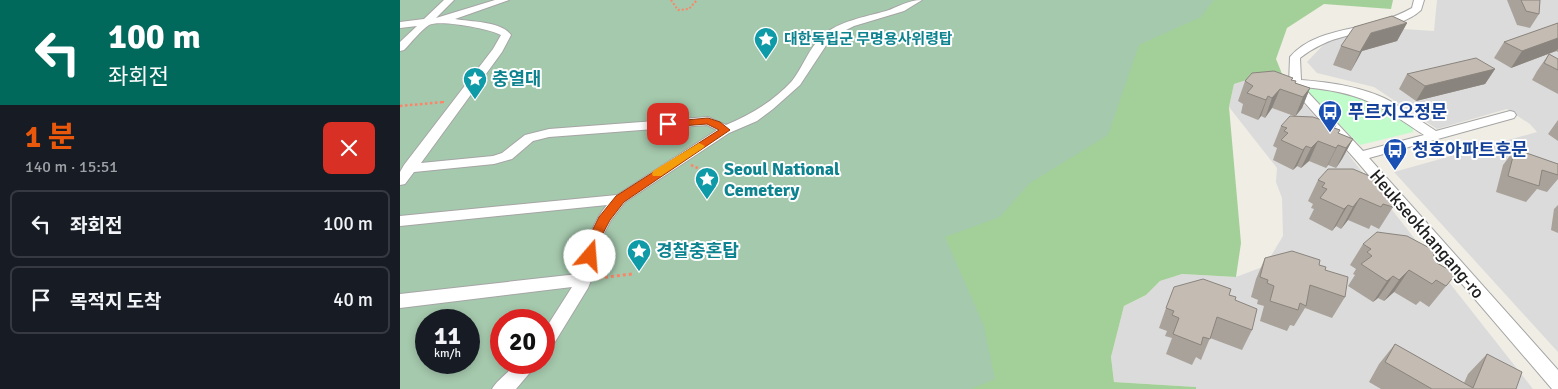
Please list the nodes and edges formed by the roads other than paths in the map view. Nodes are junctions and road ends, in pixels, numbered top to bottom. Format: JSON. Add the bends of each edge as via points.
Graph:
{"nodes":[{"id":1,"x":449,"y":0,"type":"edge"},
{"id":2,"x":504,"y":0,"type":"edge"},
{"id":3,"x":917,"y":0,"type":"edge"},
{"id":4,"x":1419,"y":0,"type":"edge"},
{"id":5,"x":442,"y":20,"type":"junction"},
{"id":6,"x":426,"y":23,"type":"junction"},
{"id":7,"x":400,"y":25,"type":"edge"},
{"id":8,"x":400,"y":48,"type":"edge"},
{"id":9,"x":1295,"y":84,"type":"junction"},
{"id":10,"x":1510,"y":115,"type":"dead end"},
{"id":11,"x":725,"y":130,"type":"junction"},
{"id":12,"x":1433,"y":135,"type":"junction"},
{"id":13,"x":1360,"y":156,"type":"junction"},
{"id":14,"x":409,"y":168,"type":"junction"},
{"id":15,"x":400,"y":181,"type":"edge"},
{"id":16,"x":620,"y":199,"type":"junction"},
{"id":17,"x":400,"y":221,"type":"edge"},
{"id":18,"x":582,"y":280,"type":"junction"},
{"id":19,"x":400,"y":301,"type":"edge"},
{"id":20,"x":555,"y":328,"type":"edge"},
{"id":21,"x":519,"y":374,"type":"edge"},
{"id":22,"x":1558,"y":383,"type":"edge"},
{"id":23,"x":501,"y":389,"type":"edge"}],
"edges":[{"from":1,"to":6,"type":"street"},
{"from":2,"to":5,"type":"street"},
{"from":3,"to":11,"type":"street","via":[[901,9],[836,31],[825,39],[806,70],[786,93],[753,118]]},
{"from":4,"to":9,"type":"street","via":[[1416,10],[1396,20],[1322,39],[1305,47],[1295,56]]},
{"from":5,"to":6,"type":"street"},
{"from":5,"to":14,"type":"street","via":[[493,28],[506,35],[504,42]]},
{"from":6,"to":7,"type":"street"},
{"from":6,"to":8,"type":"street"},
{"from":9,"to":12,"type":"street","via":[[1314,84],[1365,94]]},
{"from":9,"to":13,"type":"street","name":"Heukseokhangang-ro"},
{"from":10,"to":12,"type":"street"},
{"from":11,"to":14,"type":"street","via":[[708,121],[549,133],[530,138],[507,156],[494,160]]},
{"from":11,"to":16,"type":"street"},
{"from":12,"to":13,"type":"street"},
{"from":13,"to":22,"type":"street","name":"Heukseokhangang-ro"},
{"from":14,"to":15,"type":"street"},
{"from":16,"to":17,"type":"street"},
{"from":16,"to":18,"type":"street","via":[[605,217],[594,239]]},
{"from":18,"to":19,"type":"street"},
{"from":18,"to":20,"type":"street"},
{"from":21,"to":23,"type":"street"}]}
